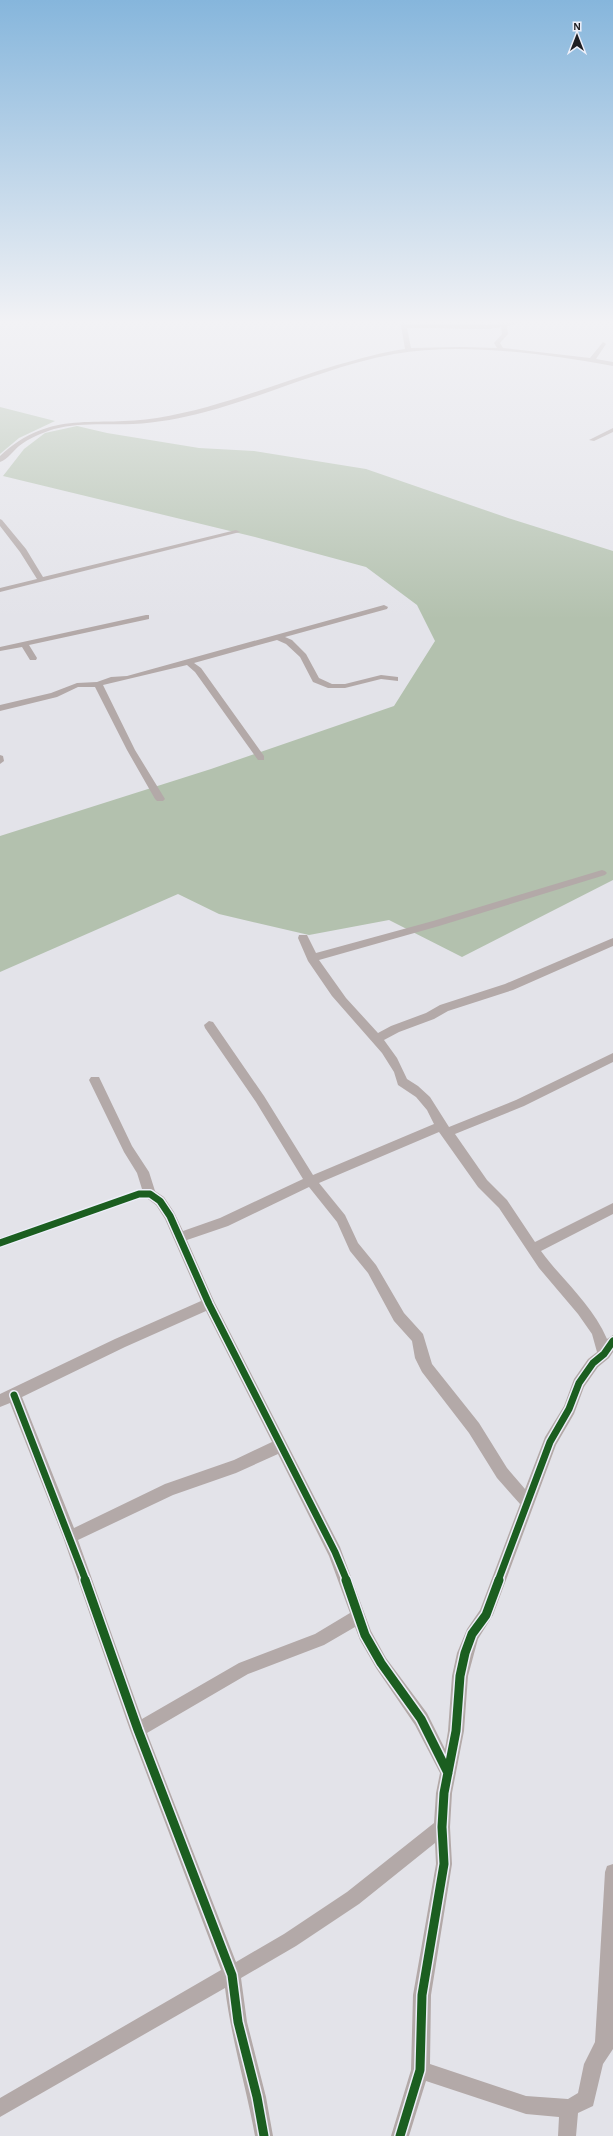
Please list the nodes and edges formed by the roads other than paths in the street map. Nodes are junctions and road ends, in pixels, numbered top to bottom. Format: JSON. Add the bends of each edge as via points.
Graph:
{"nodes":[{"id":1,"x":151,"y":420,"type":"edge"},
{"id":2,"x":613,"y":430,"type":"edge"},
{"id":3,"x":592,"y":440,"type":"dead end"},
{"id":4,"x":0,"y":460,"type":"edge"},
{"id":5,"x":0,"y":521,"type":"edge"},
{"id":6,"x":236,"y":532,"type":"dead end"},
{"id":7,"x":41,"y":580,"type":"junction"},
{"id":8,"x":0,"y":590,"type":"edge"},
{"id":9,"x":384,"y":607,"type":"dead end"},
{"id":10,"x":146,"y":616,"type":"dead end"},
{"id":11,"x":277,"y":637,"type":"junction"},
{"id":12,"x":24,"y":644,"type":"junction"},
{"id":13,"x":0,"y":649,"type":"edge"},
{"id":14,"x":33,"y":658,"type":"dead end"},
{"id":15,"x":188,"y":662,"type":"junction"},
{"id":16,"x":395,"y":679,"type":"dead end"},
{"id":17,"x":98,"y":684,"type":"junction"},
{"id":18,"x":0,"y":708,"type":"edge"},
{"id":19,"x":0,"y":758,"type":"edge"},
{"id":20,"x":261,"y":758,"type":"dead end"},
{"id":21,"x":0,"y":761,"type":"edge"},
{"id":22,"x":160,"y":799,"type":"dead end"},
{"id":23,"x":602,"y":873,"type":"dead end"},
{"id":24,"x":303,"y":938,"type":"dead end"},
{"id":25,"x":613,"y":942,"type":"edge"},
{"id":26,"x":312,"y":958,"type":"junction"},
{"id":27,"x":209,"y":1026,"type":"dead end"},
{"id":28,"x":376,"y":1039,"type":"junction"},
{"id":29,"x":613,"y":1057,"type":"edge"},
{"id":30,"x":95,"y":1080,"type":"dead end"},
{"id":31,"x":444,"y":1129,"type":"junction"},
{"id":32,"x":311,"y":1181,"type":"junction"},
{"id":33,"x":150,"y":1194,"type":"junction"},
{"id":34,"x":613,"y":1208,"type":"edge"},
{"id":35,"x":179,"y":1237,"type":"junction"},
{"id":36,"x":0,"y":1242,"type":"edge"},
{"id":37,"x":533,"y":1249,"type":"junction"},
{"id":38,"x":209,"y":1304,"type":"junction"},
{"id":39,"x":613,"y":1341,"type":"edge"},
{"id":40,"x":604,"y":1354,"type":"junction"},
{"id":41,"x":7,"y":1398,"type":"edge"},
{"id":42,"x":281,"y":1445,"type":"junction"},
{"id":43,"x":528,"y":1502,"type":"junction"},
{"id":44,"x":70,"y":1537,"type":"junction"},
{"id":45,"x":359,"y":1616,"type":"junction"},
{"id":46,"x":138,"y":1730,"type":"junction"},
{"id":47,"x":448,"y":1773,"type":"junction"},
{"id":48,"x":442,"y":1827,"type":"junction"},
{"id":49,"x":613,"y":1872,"type":"edge"},
{"id":50,"x":232,"y":1975,"type":"junction"},
{"id":51,"x":608,"y":2040,"type":"edge"},
{"id":52,"x":420,"y":2070,"type":"junction"},
{"id":53,"x":0,"y":2108,"type":"edge"},
{"id":54,"x":569,"y":2108,"type":"junction"},
{"id":55,"x":264,"y":2136,"type":"edge"},
{"id":56,"x":400,"y":2136,"type":"edge"},
{"id":57,"x":567,"y":2136,"type":"edge"}],
"edges":[{"from":1,"to":4,"type":"street","via":[[78,423],[44,429],[16,444]]},
{"from":2,"to":3,"type":"street"},
{"from":5,"to":7,"type":"street"},
{"from":6,"to":7,"type":"street"},
{"from":7,"to":8,"type":"street"},
{"from":9,"to":11,"type":"street"},
{"from":10,"to":12,"type":"street"},
{"from":11,"to":15,"type":"street"},
{"from":11,"to":16,"type":"street","via":[[289,642],[303,656],[316,680],[330,686],[345,686],[381,677]]},
{"from":12,"to":13,"type":"street"},
{"from":12,"to":14,"type":"street"},
{"from":15,"to":17,"type":"street"},
{"from":15,"to":20,"type":"street","via":[[198,670]]},
{"from":17,"to":18,"type":"street","via":[[78,686]]},
{"from":17,"to":22,"type":"street","via":[[131,750]]},
{"from":19,"to":21,"type":"street"},
{"from":23,"to":26,"type":"street"},
{"from":24,"to":26,"type":"street"},
{"from":25,"to":28,"type":"street","via":[[509,987],[444,1008]]},
{"from":26,"to":28,"type":"street","via":[[343,1002]]},
{"from":27,"to":32,"type":"street","via":[[260,1099]]},
{"from":28,"to":31,"type":"street","via":[[399,1068],[402,1082],[412,1085]]},
{"from":29,"to":31,"type":"street","via":[[520,1103]]},
{"from":30,"to":33,"type":"street","via":[[128,1149],[143,1172]]},
{"from":31,"to":32,"type":"street"},
{"from":31,"to":37,"type":"street","via":[[468,1159],[480,1181],[502,1203]]},
{"from":32,"to":35,"type":"street","via":[[224,1222]]},
{"from":32,"to":43,"type":"street","via":[[341,1219],[354,1247],[372,1269],[400,1317],[418,1338],[427,1368],[474,1428],[502,1473]]},
{"from":33,"to":35,"type":"street","via":[[160,1201]]},
{"from":33,"to":36,"type":"street","via":[[139,1194]]},
{"from":34,"to":37,"type":"street"},
{"from":35,"to":38,"type":"street"},
{"from":37,"to":40,"type":"street","via":[[597,1331],[602,1340]]},
{"from":38,"to":41,"type":"street","via":[[120,1343]]},
{"from":38,"to":42,"type":"street"},
{"from":39,"to":40,"type":"street"},
{"from":40,"to":43,"type":"street","via":[[593,1363],[579,1383],[569,1409],[550,1442]]},
{"from":41,"to":44,"type":"street"},
{"from":42,"to":44,"type":"street","via":[[236,1466],[170,1489]]},
{"from":42,"to":45,"type":"street","via":[[335,1552]]},
{"from":43,"to":47,"type":"street","via":[[486,1615],[472,1634],[465,1653],[460,1676],[456,1731]]},
{"from":44,"to":46,"type":"street"},
{"from":45,"to":46,"type":"street","via":[[319,1640],[244,1668]]},
{"from":45,"to":47,"type":"street","via":[[365,1635],[381,1663],[421,1719]]},
{"from":46,"to":50,"type":"street"},
{"from":47,"to":48,"type":"street"},
{"from":48,"to":50,"type":"street","via":[[353,1898]]},
{"from":48,"to":52,"type":"street","via":[[444,1864],[422,1995]]},
{"from":49,"to":51,"type":"street"},
{"from":50,"to":53,"type":"street"},
{"from":50,"to":55,"type":"street","via":[[238,2022]]},
{"from":51,"to":54,"type":"street","via":[[597,2053],[586,2099]]},
{"from":52,"to":54,"type":"street","via":[[526,2105]]},
{"from":52,"to":56,"type":"street"},
{"from":54,"to":57,"type":"street"}]}
